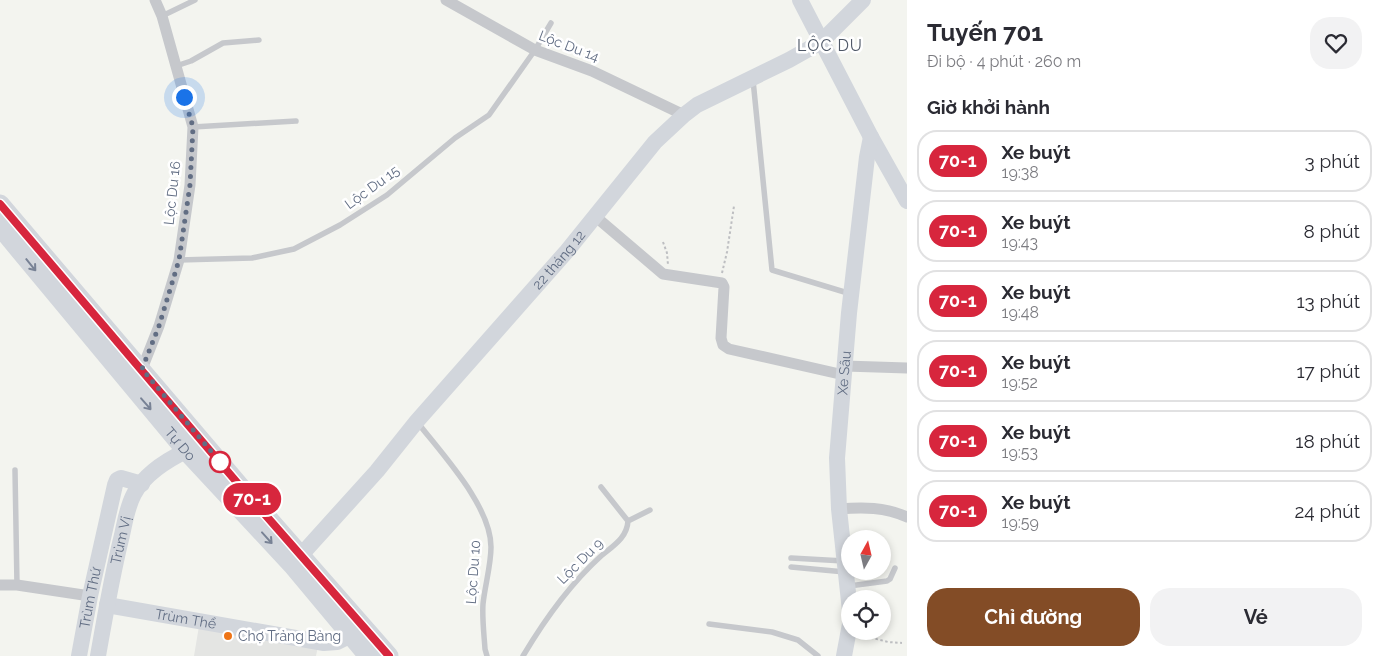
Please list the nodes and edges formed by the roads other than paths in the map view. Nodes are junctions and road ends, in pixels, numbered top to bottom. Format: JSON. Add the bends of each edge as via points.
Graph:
{"nodes":[{"id":1,"x":155,"y":0,"type":"edge"},
{"id":2,"x":195,"y":0,"type":"edge"},
{"id":3,"x":446,"y":0,"type":"edge"},
{"id":4,"x":800,"y":0,"type":"edge"},
{"id":5,"x":863,"y":0,"type":"edge"},
{"id":6,"x":162,"y":16,"type":"junction"},
{"id":7,"x":551,"y":23,"type":"dead end"},
{"id":8,"x":260,"y":40,"type":"dead end"},
{"id":9,"x":821,"y":42,"type":"junction"},
{"id":10,"x":535,"y":50,"type":"junction"},
{"id":11,"x":176,"y":66,"type":"junction"},
{"id":12,"x":753,"y":78,"type":"junction"},
{"id":13,"x":684,"y":115,"type":"junction"},
{"id":14,"x":296,"y":121,"type":"dead end"},
{"id":15,"x":193,"y":127,"type":"junction"},
{"id":16,"x":871,"y":136,"type":"junction"},
{"id":17,"x":907,"y":201,"type":"edge"},
{"id":18,"x":0,"y":204,"type":"edge"},
{"id":19,"x":596,"y":217,"type":"junction"},
{"id":20,"x":0,"y":227,"type":"edge"},
{"id":21,"x":179,"y":260,"type":"junction"},
{"id":22,"x":851,"y":294,"type":"junction"},
{"id":23,"x":907,"y":368,"type":"edge"},
{"id":24,"x":142,"y":369,"type":"junction"},
{"id":25,"x":845,"y":370,"type":"junction"},
{"id":26,"x":127,"y":381,"type":"junction"},
{"id":27,"x":417,"y":421,"type":"junction"},
{"id":28,"x":186,"y":451,"type":"junction"},
{"id":29,"x":15,"y":470,"type":"dead end"},
{"id":30,"x":142,"y":484,"type":"junction"},
{"id":31,"x":601,"y":486,"type":"dead end"},
{"id":32,"x":839,"y":509,"type":"junction"},
{"id":33,"x":650,"y":510,"type":"dead end"},
{"id":34,"x":907,"y":517,"type":"edge"},
{"id":35,"x":628,"y":521,"type":"junction"},
{"id":36,"x":841,"y":530,"type":"edge"},
{"id":37,"x":791,"y":558,"type":"dead end"},
{"id":38,"x":296,"y":560,"type":"junction"},
{"id":39,"x":791,"y":567,"type":"dead end"},
{"id":40,"x":895,"y":568,"type":"dead end"},
{"id":41,"x":841,"y":572,"type":"edge"},
{"id":42,"x":841,"y":573,"type":"edge"},
{"id":43,"x":891,"y":578,"type":"edge"},
{"id":44,"x":0,"y":585,"type":"edge"},
{"id":45,"x":17,"y":585,"type":"junction"},
{"id":46,"x":90,"y":596,"type":"junction"},
{"id":47,"x":107,"y":605,"type":"junction"},
{"id":48,"x":709,"y":624,"type":"dead end"},
{"id":49,"x":351,"y":635,"type":"junction"},
{"id":50,"x":847,"y":640,"type":"edge"},
{"id":51,"x":80,"y":656,"type":"edge"},
{"id":52,"x":98,"y":656,"type":"edge"},
{"id":53,"x":368,"y":656,"type":"edge"},
{"id":54,"x":389,"y":656,"type":"edge"},
{"id":55,"x":487,"y":656,"type":"edge"},
{"id":56,"x":523,"y":656,"type":"edge"},
{"id":57,"x":818,"y":656,"type":"edge"},
{"id":58,"x":844,"y":656,"type":"edge"}],
"edges":[{"from":1,"to":6,"type":"street","name":"Lộc Du 16"},
{"from":2,"to":6,"type":"lane"},
{"from":3,"to":10,"type":"street","name":"Lộc Du 14"},
{"from":4,"to":9,"type":"street"},
{"from":5,"to":9,"type":"street","name":"22 tháng 12"},
{"from":6,"to":11,"type":"street","name":"Lộc Du 16"},
{"from":7,"to":10,"type":"lane","name":"Lộc Du 15"},
{"from":8,"to":11,"type":"lane","via":[[223,43]]},
{"from":9,"to":12,"type":"street","name":"22 tháng 12"},
{"from":9,"to":16,"type":"street"},
{"from":10,"to":13,"type":"street","name":"Lộc Du 14","via":[[592,71]]},
{"from":10,"to":21,"type":"lane","name":"Lộc Du 15","via":[[489,115],[455,138],[387,195],[340,225],[294,250],[252,258]]},
{"from":11,"to":15,"type":"street","name":"Lộc Du 16"},
{"from":12,"to":13,"type":"street","name":"22 tháng 12","via":[[697,105]]},
{"from":12,"to":22,"type":"lane","via":[[772,270]]},
{"from":13,"to":19,"type":"street","name":"22 tháng 12","via":[[656,142]]},
{"from":14,"to":15,"type":"lane"},
{"from":15,"to":21,"type":"street","name":"Lộc Du 16","via":[[190,185]]},
{"from":16,"to":17,"type":"street"},
{"from":16,"to":22,"type":"street","name":"Xe Sâu"},
{"from":18,"to":24,"type":"main road","name":"Tự Do"},
{"from":19,"to":25,"type":"street","via":[[656,270],[668,275],[722,283],[721,338],[729,349]]},
{"from":19,"to":27,"type":"street","name":"22 tháng 12"},
{"from":20,"to":26,"type":"main road","name":"Tự Do","one_way":true},
{"from":21,"to":24,"type":"street","name":"Lộc Du 16"},
{"from":22,"to":25,"type":"street","name":"Xe Sâu"},
{"from":23,"to":25,"type":"street"},
{"from":24,"to":26,"type":"street","name":"Lộc Du 16"},
{"from":24,"to":38,"type":"main road","name":"Tự Do","via":[[240,486]]},
{"from":25,"to":32,"type":"street","name":"Xe Sâu","via":[[837,458]]},
{"from":26,"to":28,"type":"main road","name":"Tự Do","one_way":true},
{"from":27,"to":38,"type":"street","name":"22 tháng 12","via":[[377,471]]},
{"from":27,"to":55,"type":"lane","name":"Lộc Du 10","via":[[466,484],[488,528],[491,546],[483,606]]},
{"from":28,"to":30,"type":"street","name":"Trùm Vị","via":[[153,471]]},
{"from":28,"to":38,"type":"main road","name":"Tự Do","one_way":true},
{"from":29,"to":45,"type":"lane"},
{"from":30,"to":46,"type":"street","name":"Trùm Thứ","via":[[121,478],[115,485]]},
{"from":30,"to":47,"type":"street","name":"Trùm Vị","via":[[134,493],[128,510]]},
{"from":31,"to":35,"type":"lane"},
{"from":32,"to":34,"type":"street","via":[[872,507]]},
{"from":32,"to":36,"type":"street","name":"Xe Sâu"},
{"from":33,"to":35,"type":"lane"},
{"from":35,"to":56,"type":"lane","name":"Lộc Du 9","via":[[625,535],[594,562],[560,600]]},
{"from":37,"to":41,"type":"lane"},
{"from":38,"to":49,"type":"main road","name":"Tự Do"},
{"from":38,"to":54,"type":"main road","name":"Tự Do"},
{"from":39,"to":42,"type":"lane"},
{"from":40,"to":43,"type":"lane"},
{"from":44,"to":45,"type":"street"},
{"from":45,"to":46,"type":"street"},
{"from":46,"to":51,"type":"street","name":"Trùm Thứ"},
{"from":47,"to":49,"type":"street","name":"Trùm Thể","via":[[324,644]]},
{"from":47,"to":52,"type":"street","name":"Trùm Vị"},
{"from":48,"to":57,"type":"lane","via":[[772,632],[798,640]]},
{"from":49,"to":53,"type":"main road","name":"Tự Do"},
{"from":50,"to":58,"type":"street"}]}
